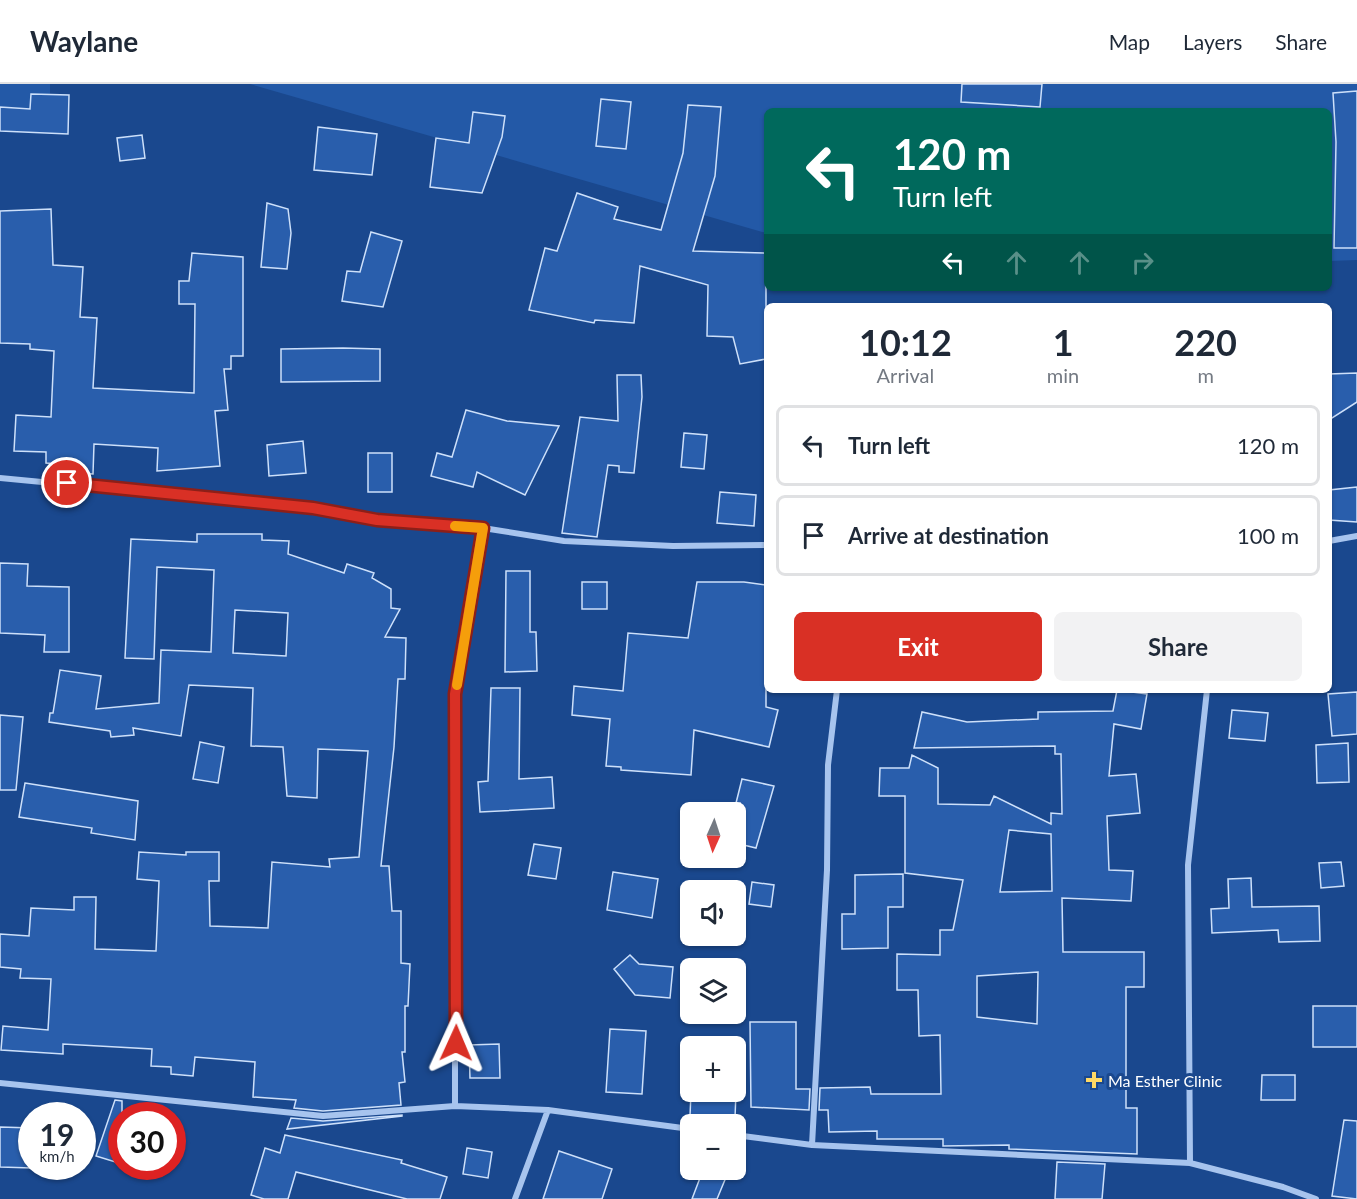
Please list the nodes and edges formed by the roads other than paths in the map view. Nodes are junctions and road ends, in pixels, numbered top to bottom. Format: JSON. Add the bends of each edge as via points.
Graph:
{"nodes":[{"id":1,"x":0,"y":478,"type":"edge"},
{"id":2,"x":483,"y":528,"type":"junction"},
{"id":3,"x":1357,"y":536,"type":"edge"},
{"id":4,"x":1332,"y":540,"type":"edge"},
{"id":5,"x":764,"y":545,"type":"edge"},
{"id":6,"x":837,"y":693,"type":"edge"},
{"id":7,"x":1208,"y":693,"type":"edge"},
{"id":8,"x":0,"y":1083,"type":"edge"},
{"id":9,"x":455,"y":1106,"type":"junction"},
{"id":10,"x":548,"y":1110,"type":"junction"},
{"id":11,"x":680,"y":1128,"type":"edge"},
{"id":12,"x":746,"y":1136,"type":"edge"},
{"id":13,"x":812,"y":1145,"type":"junction"},
{"id":14,"x":1190,"y":1163,"type":"junction"},
{"id":15,"x":515,"y":1199,"type":"edge"},
{"id":16,"x":1316,"y":1199,"type":"edge"}],
"edges":[{"from":1,"to":2,"type":"street"},
{"from":2,"to":5,"type":"street","via":[[564,541]]},
{"from":2,"to":9,"type":"street","via":[[455,694]]},
{"from":3,"to":4,"type":"street"},
{"from":6,"to":13,"type":"street","via":[[828,765],[827,870]]},
{"from":7,"to":14,"type":"street","via":[[1188,865]]},
{"from":8,"to":9,"type":"street","via":[[323,1116]]},
{"from":9,"to":10,"type":"street"},
{"from":10,"to":11,"type":"street"},
{"from":10,"to":15,"type":"street"},
{"from":12,"to":13,"type":"street"},
{"from":13,"to":14,"type":"street"},
{"from":14,"to":16,"type":"street"}]}
